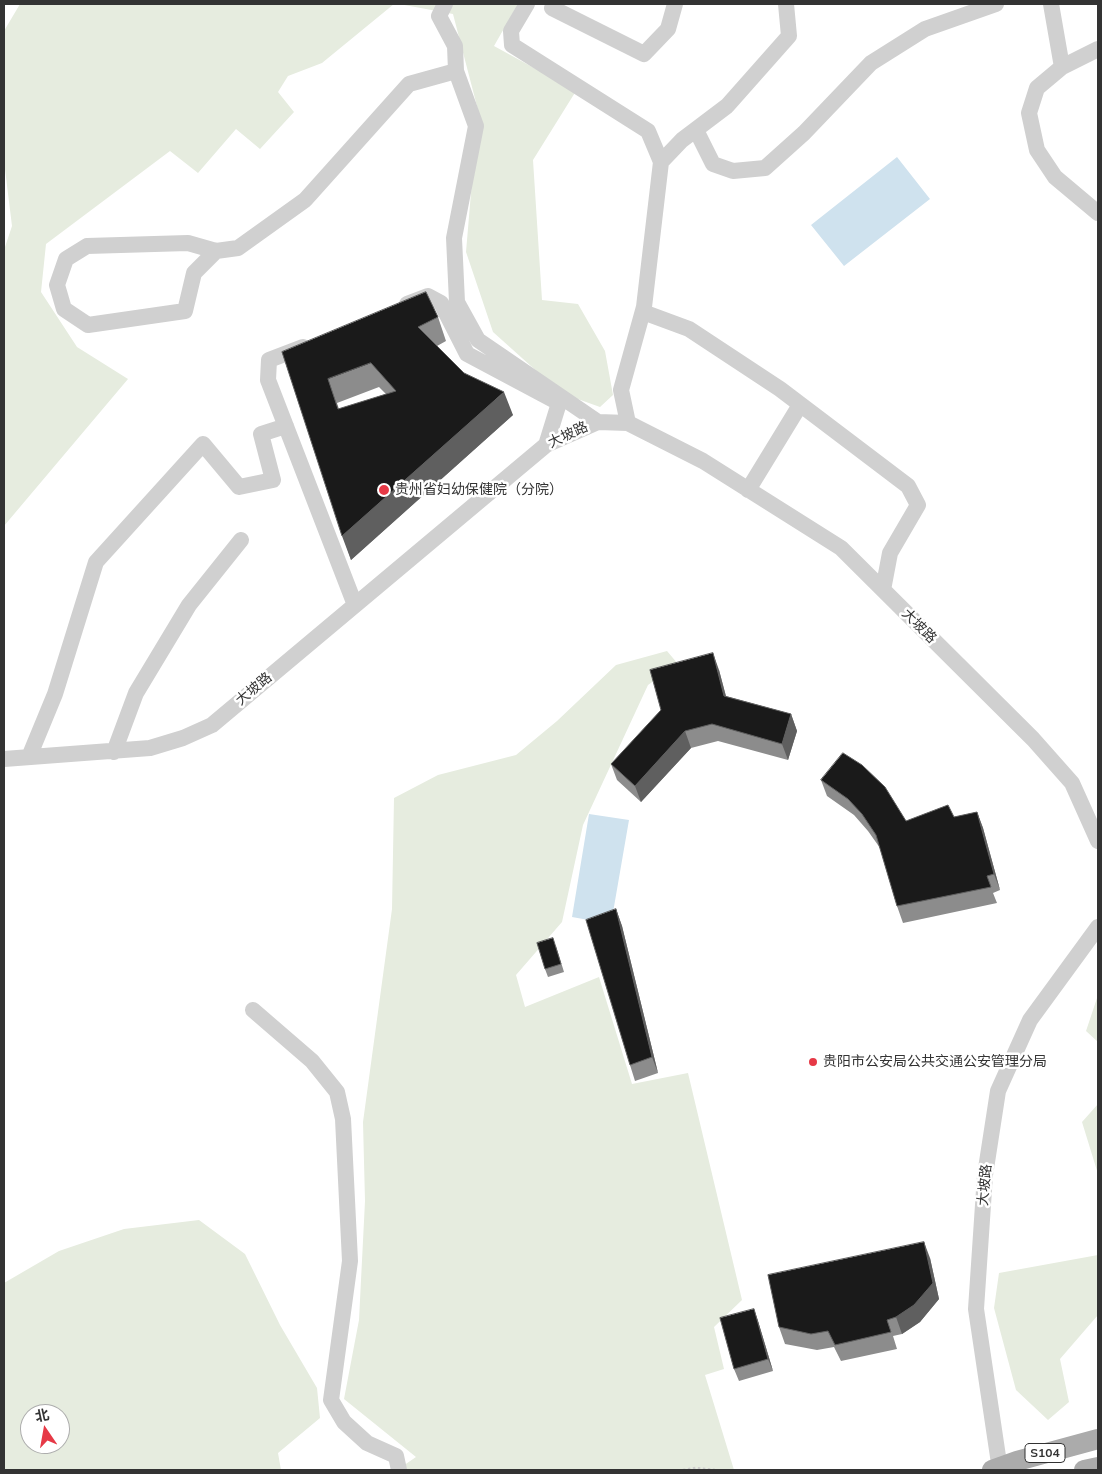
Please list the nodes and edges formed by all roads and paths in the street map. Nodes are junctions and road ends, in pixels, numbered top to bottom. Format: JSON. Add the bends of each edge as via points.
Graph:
{"nodes":[{"id":1,"x":445,"y":4,"type":"edge"},
{"id":2,"x":527,"y":4,"type":"edge"},
{"id":3,"x":675,"y":4,"type":"edge"},
{"id":4,"x":786,"y":4,"type":"edge"},
{"id":5,"x":996,"y":4,"type":"edge"},
{"id":6,"x":1049,"y":6,"type":"edge"},
{"id":7,"x":552,"y":8,"type":"dead end"},
{"id":8,"x":1098,"y":49,"type":"edge"},
{"id":9,"x":1062,"y":68,"type":"junction"},
{"id":10,"x":456,"y":71,"type":"junction"},
{"id":11,"x":696,"y":130,"type":"junction"},
{"id":12,"x":661,"y":162,"type":"junction"},
{"id":13,"x":1098,"y":213,"type":"edge"},
{"id":14,"x":216,"y":251,"type":"junction"},
{"id":15,"x":393,"y":310,"type":"edge"},
{"id":16,"x":643,"y":312,"type":"junction"},
{"id":17,"x":313,"y":342,"type":"edge"},
{"id":18,"x":800,"y":404,"type":"junction"},
{"id":19,"x":598,"y":422,"type":"junction"},
{"id":20,"x":628,"y":423,"type":"junction"},
{"id":21,"x":286,"y":426,"type":"junction"},
{"id":22,"x":546,"y":445,"type":"junction"},
{"id":23,"x":748,"y":490,"type":"junction"},
{"id":24,"x":241,"y":540,"type":"dead end"},
{"id":25,"x":883,"y":590,"type":"junction"},
{"id":26,"x":355,"y":605,"type":"junction"},
{"id":27,"x":114,"y":752,"type":"junction"},
{"id":28,"x":30,"y":757,"type":"junction"},
{"id":29,"x":4,"y":759,"type":"edge"},
{"id":30,"x":1098,"y":841,"type":"edge"},
{"id":31,"x":1098,"y":927,"type":"edge"},
{"id":32,"x":253,"y":1010,"type":"dead end"},
{"id":33,"x":1098,"y":1439,"type":"edge"},
{"id":34,"x":997,"y":1469,"type":"edge"},
{"id":35,"x":400,"y":1470,"type":"edge"},
{"id":36,"x":683,"y":1470,"type":"edge"},
{"id":37,"x":715,"y":1470,"type":"edge"}],
"edges":[{"from":1,"to":10,"type":"street","via":[[439,16],[455,46]]},
{"from":2,"to":12,"type":"street","via":[[511,31],[512,45],[648,131]]},
{"from":3,"to":7,"type":"street","via":[[668,29],[644,54]]},
{"from":4,"to":11,"type":"street","via":[[789,36],[728,106]]},
{"from":5,"to":11,"type":"street","via":[[925,28],[871,63],[804,133],[765,168],[733,171],[713,164]]},
{"from":6,"to":9,"type":"street"},
{"from":8,"to":9,"type":"street"},
{"from":9,"to":13,"type":"street","via":[[1037,88],[1029,113],[1037,150],[1055,177]]},
{"from":10,"to":14,"type":"street","via":[[409,84],[305,200],[238,248]]},
{"from":10,"to":19,"type":"street","via":[[476,126],[454,238],[457,302],[478,340]]},
{"from":11,"to":12,"type":"street"},
{"from":12,"to":16,"type":"street"},
{"from":14,"to":14,"type":"street","via":[[194,273],[184,311],[88,325],[64,309],[57,285],[66,259],[87,246],[188,243]]},
{"from":15,"to":22,"type":"street","via":[[428,296],[441,304],[467,354],[559,403]]},
{"from":16,"to":18,"type":"street","via":[[689,329]]},
{"from":16,"to":20,"type":"street","via":[[621,390]]},
{"from":17,"to":21,"type":"street","via":[[269,360],[268,380]]},
{"from":18,"to":23,"type":"street"},
{"from":18,"to":25,"type":"street","via":[[908,486],[918,505],[890,553]]},
{"from":19,"to":20,"type":"street","name":"大坡路"},
{"from":19,"to":22,"type":"street","name":"大坡路"},
{"from":20,"to":23,"type":"street","name":"大坡路","via":[[703,461]]},
{"from":21,"to":26,"type":"street"},
{"from":21,"to":28,"type":"street","via":[[261,434],[273,480],[239,487],[203,444],[96,562],[55,694]]},
{"from":22,"to":26,"type":"street","name":"大坡路"},
{"from":23,"to":25,"type":"street","name":"大坡路","via":[[840,548]]},
{"from":24,"to":27,"type":"street","via":[[189,605],[141,686]]},
{"from":25,"to":30,"type":"street","name":"大坡路","via":[[1033,739],[1072,783]]},
{"from":26,"to":27,"type":"street","name":"大坡路","via":[[212,725],[150,748]]},
{"from":27,"to":28,"type":"street","name":"大坡路"},
{"from":28,"to":29,"type":"street","name":"大坡路"},
{"from":31,"to":34,"type":"street","name":"大坡路","via":[[1030,1020],[998,1091],[985,1175],[976,1309]]},
{"from":32,"to":35,"type":"street","via":[[312,1061],[337,1092],[343,1119],[350,1261],[331,1400],[344,1422],[367,1443],[396,1456]]},
{"from":33,"to":34,"type":"main road","number":"S104"},
{"from":36,"to":37,"type":"path"}]}
